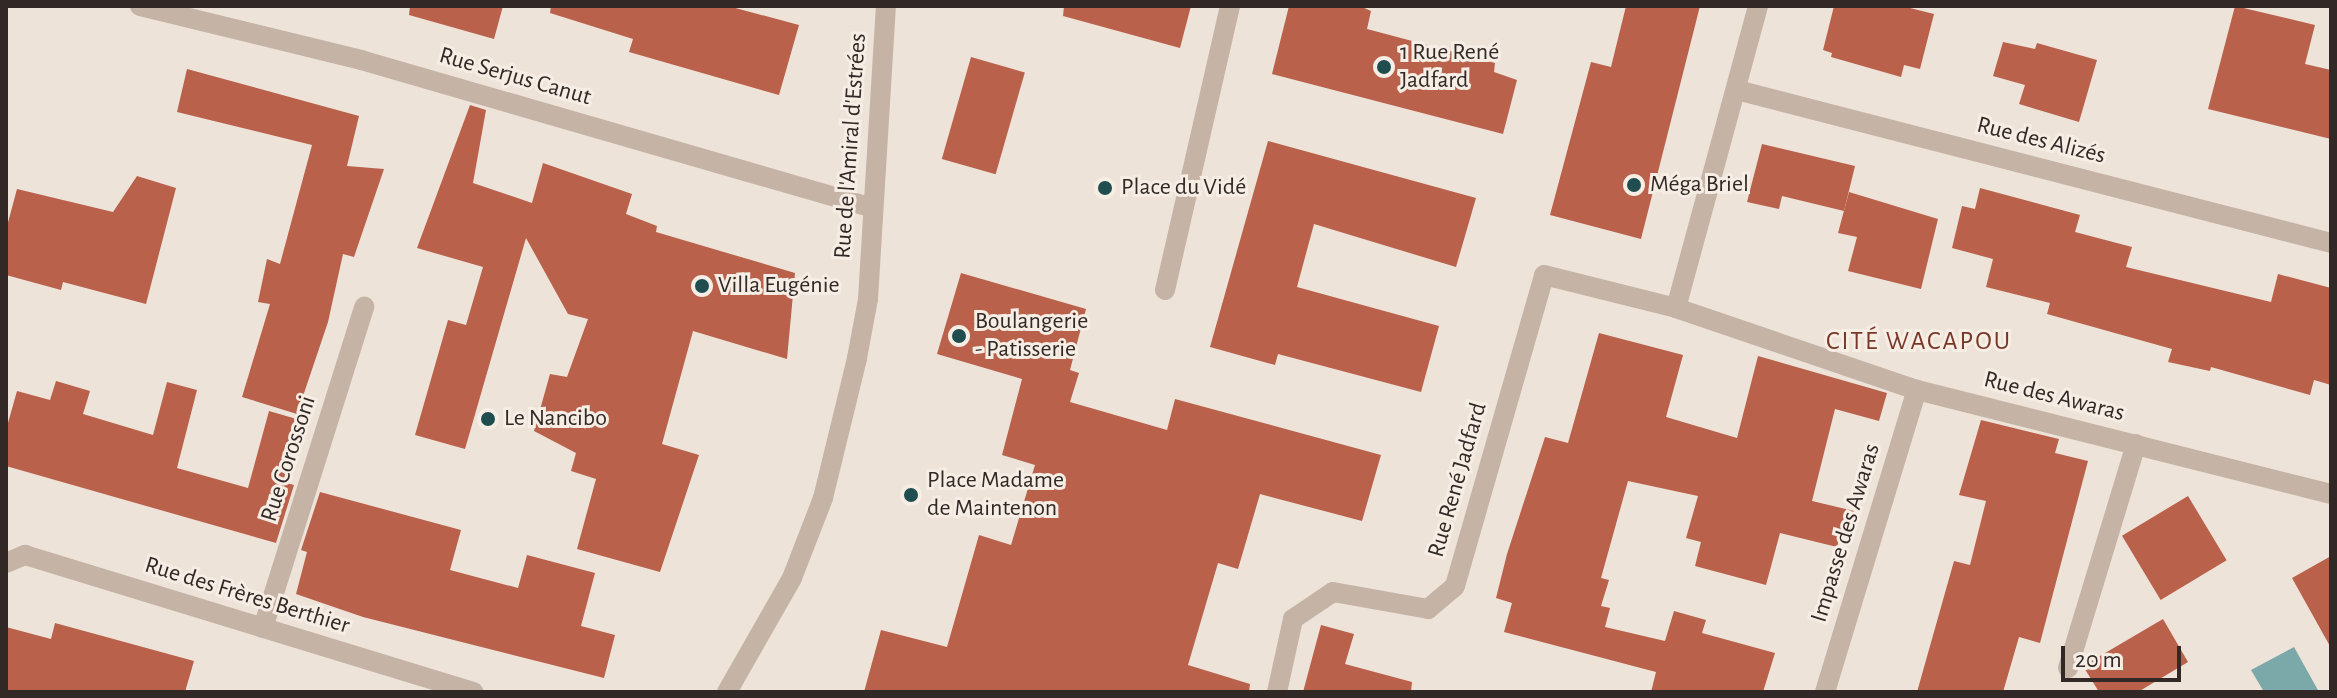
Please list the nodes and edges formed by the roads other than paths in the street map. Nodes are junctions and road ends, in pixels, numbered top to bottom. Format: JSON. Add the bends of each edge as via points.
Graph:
{"nodes":[{"id":1,"x":886,"y":6,"type":"edge"},
{"id":2,"x":1230,"y":6,"type":"edge"},
{"id":3,"x":1758,"y":6,"type":"edge"},
{"id":4,"x":154,"y":8,"type":"edge"},
{"id":5,"x":1737,"y":90,"type":"junction"},
{"id":6,"x":873,"y":208,"type":"junction"},
{"id":7,"x":2331,"y":243,"type":"edge"},
{"id":8,"x":1165,"y":290,"type":"dead end"},
{"id":9,"x":364,"y":307,"type":"dead end"},
{"id":10,"x":1676,"y":308,"type":"junction"},
{"id":11,"x":1917,"y":390,"type":"junction"},
{"id":12,"x":2136,"y":444,"type":"junction"},
{"id":13,"x":2331,"y":494,"type":"edge"},
{"id":14,"x":6,"y":563,"type":"edge"},
{"id":15,"x":263,"y":628,"type":"junction"},
{"id":16,"x":2068,"y":668,"type":"dead end"},
{"id":17,"x":474,"y":692,"type":"edge"},
{"id":18,"x":727,"y":692,"type":"edge"},
{"id":19,"x":1277,"y":692,"type":"edge"},
{"id":20,"x":1825,"y":692,"type":"edge"}],
"edges":[{"from":1,"to":6,"type":"street","name":"Rue de l'Amiral d'Estrées"},
{"from":2,"to":8,"type":"street"},
{"from":3,"to":5,"type":"street"},
{"from":4,"to":6,"type":"street","name":"Rue Serjus Canut","via":[[361,60]]},
{"from":5,"to":7,"type":"street","name":"Rue des Alizés"},
{"from":5,"to":10,"type":"street"},
{"from":6,"to":18,"type":"street","name":"Rue de l'Amiral d'Estrées","via":[[863,328],[823,498],[792,578]]},
{"from":9,"to":15,"type":"street","name":"Rue Corossoni"},
{"from":10,"to":11,"type":"street","name":"Rue des Awaras"},
{"from":10,"to":19,"type":"street","name":"Rue René Jadfard","via":[[1544,275],[1455,586],[1428,609],[1333,592],[1293,619]]},
{"from":11,"to":12,"type":"street","name":"Rue des Awaras"},
{"from":11,"to":20,"type":"street","name":"Impasse des Awaras"},
{"from":12,"to":13,"type":"street","name":"Rue des Awaras"},
{"from":12,"to":16,"type":"street"},
{"from":14,"to":15,"type":"street","name":"Rue des Frères Berthier","via":[[25,555]]},
{"from":15,"to":17,"type":"street","name":"Rue des Frères Berthier"}]}
